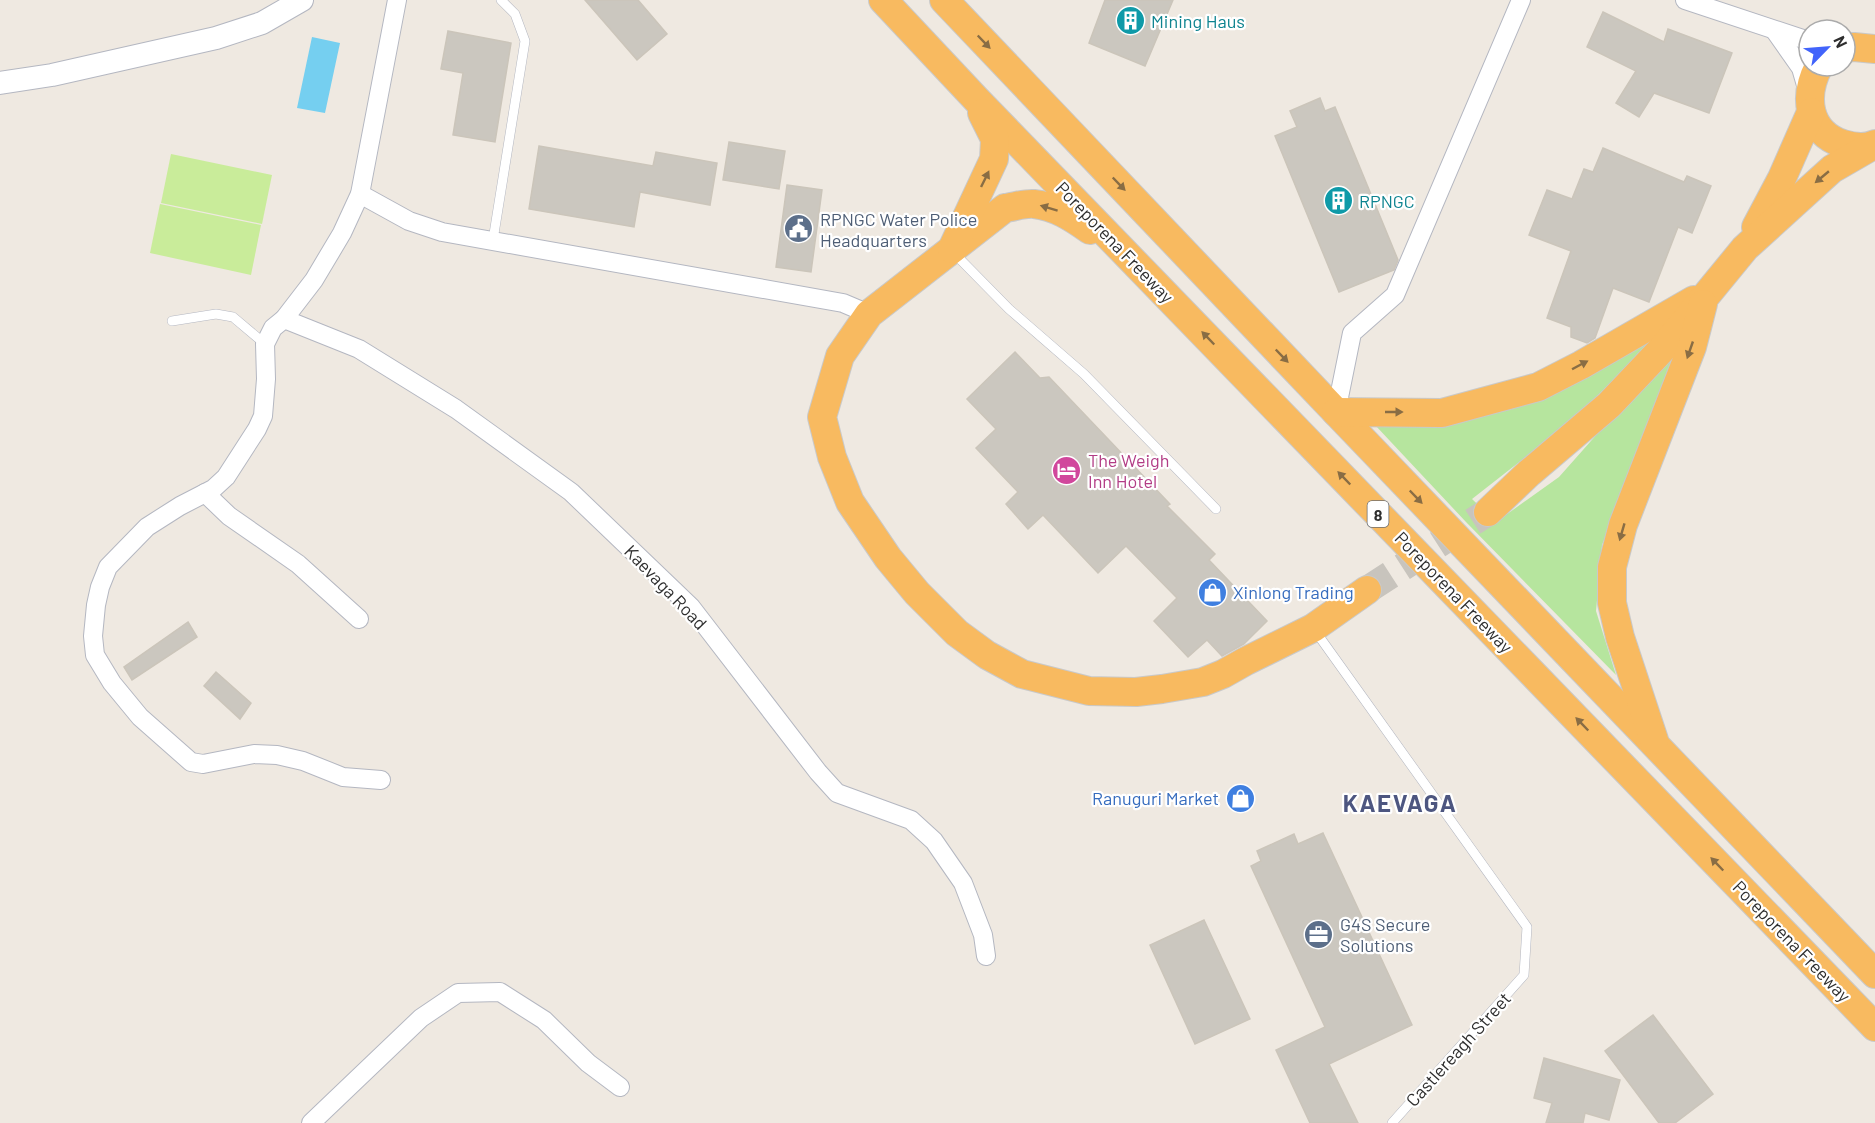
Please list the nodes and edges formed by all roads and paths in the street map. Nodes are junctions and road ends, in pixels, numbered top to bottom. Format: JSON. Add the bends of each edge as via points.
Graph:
{"nodes":[{"id":1,"x":302,"y":0,"type":"edge"},
{"id":2,"x":398,"y":0,"type":"edge"},
{"id":3,"x":501,"y":0,"type":"edge"},
{"id":4,"x":883,"y":0,"type":"edge"},
{"id":5,"x":944,"y":0,"type":"edge"},
{"id":6,"x":1521,"y":0,"type":"edge"},
{"id":7,"x":1685,"y":0,"type":"edge"},
{"id":8,"x":1775,"y":31,"type":"junction"},
{"id":9,"x":1797,"y":37,"type":"edge"},
{"id":10,"x":1813,"y":78,"type":"edge"},
{"id":11,"x":0,"y":83,"type":"edge"},
{"id":12,"x":976,"y":99,"type":"junction"},
{"id":13,"x":1810,"y":104,"type":"junction"},
{"id":14,"x":1873,"y":145,"type":"edge"},
{"id":15,"x":360,"y":194,"type":"junction"},
{"id":16,"x":493,"y":240,"type":"junction"},
{"id":17,"x":1745,"y":248,"type":"junction"},
{"id":18,"x":951,"y":251,"type":"junction"},
{"id":19,"x":1134,"y":261,"type":"junction"},
{"id":20,"x":1706,"y":294,"type":"junction"},
{"id":21,"x":869,"y":314,"type":"junction"},
{"id":22,"x":284,"y":319,"type":"junction"},
{"id":23,"x":172,"y":321,"type":"dead end"},
{"id":24,"x":266,"y":344,"type":"junction"},
{"id":25,"x":1336,"y":412,"type":"junction"},
{"id":26,"x":206,"y":493,"type":"junction"},
{"id":27,"x":1216,"y":509,"type":"dead end"},
{"id":28,"x":1488,"y":512,"type":"tunnel mouth"},
{"id":29,"x":1367,"y":590,"type":"tunnel mouth"},
{"id":30,"x":359,"y":619,"type":"dead end"},
{"id":31,"x":1313,"y":628,"type":"junction"},
{"id":32,"x":1657,"y":748,"type":"junction"},
{"id":33,"x":381,"y":780,"type":"dead end"},
{"id":34,"x":986,"y":956,"type":"dead end"},
{"id":35,"x":1875,"y":974,"type":"edge"},
{"id":36,"x":1875,"y":1027,"type":"edge"},
{"id":37,"x":620,"y":1087,"type":"dead end"},
{"id":38,"x":311,"y":1123,"type":"edge"},
{"id":39,"x":1392,"y":1123,"type":"edge"}],
"edges":[{"from":1,"to":11,"type":"street","via":[[262,23],[216,38]]},
{"from":2,"to":15,"type":"street"},
{"from":3,"to":16,"type":"lane","via":[[515,15],[525,41]]},
{"from":4,"to":12,"type":"highway","name":"Poreporena Freeway","number":"8"},
{"from":5,"to":25,"type":"highway","name":"Poreporena Freeway","number":"8","one_way":true},
{"from":6,"to":25,"type":"street","via":[[1395,295],[1352,333]]},
{"from":7,"to":8,"type":"street"},
{"from":8,"to":9,"type":"street"},
{"from":8,"to":13,"type":"street","via":[[1802,68]]},
{"from":10,"to":13,"type":"highway"},
{"from":18,"to":12,"type":"highway","one_way":true,"via":[[994,159],[995,139]]},
{"from":12,"to":19,"type":"highway","name":"Poreporena Freeway","number":"8"},
{"from":13,"to":14,"type":"highway","via":[[1820,129],[1835,141],[1852,147]]},
{"from":13,"to":17,"type":"highway","via":[[1782,178]]},
{"from":14,"to":17,"type":"highway","one_way":true,"via":[[1832,169]]},
{"from":15,"to":16,"type":"street","via":[[409,221],[442,232]]},
{"from":15,"to":22,"type":"street","via":[[320,271]]},
{"from":16,"to":21,"type":"street","via":[[843,303]]},
{"from":17,"to":20,"type":"highway"},
{"from":19,"to":18,"type":"highway","one_way":true,"via":[[1068,215],[1032,204],[1005,208]]},
{"from":18,"to":21,"type":"highway"},
{"from":18,"to":27,"type":"lane","via":[[1009,309],[1084,374]]},
{"from":36,"to":19,"type":"highway","name":"Poreporena Freeway","number":"8","one_way":true},
{"from":25,"to":20,"type":"highway","one_way":true,"via":[[1442,413],[1538,387]]},
{"from":20,"to":28,"type":"highway","via":[[1663,348],[1609,405]]},
{"from":20,"to":32,"type":"highway","one_way":true,"via":[[1692,347],[1623,525],[1612,567],[1612,603],[1620,637]]},
{"from":21,"to":31,"type":"highway","via":[[840,356],[827,397],[822,417],[832,457],[849,502],[888,558],[916,593],[957,633],[987,655],[1022,674],[1044,680],[1089,691],[1136,692],[1203,682]]},
{"from":22,"to":24,"type":"street","via":[[273,328]]},
{"from":22,"to":34,"type":"street","name":"Kaevaga Road","via":[[368,355],[456,409],[572,492],[691,607],[837,793],[911,820],[934,841],[963,883],[983,935]]},
{"from":23,"to":24,"type":"lane","via":[[216,314],[233,317]]},
{"from":24,"to":26,"type":"street","via":[[263,416],[249,445],[226,477]]},
{"from":25,"to":32,"type":"highway","name":"Poreporena Freeway","number":"8","one_way":true},
{"from":26,"to":30,"type":"street","via":[[229,516],[298,564]]},
{"from":26,"to":33,"type":"street","via":[[147,526],[108,567],[96,605],[93,636],[95,655],[112,683],[140,717],[191,762],[278,755],[343,777]]},
{"from":29,"to":31,"type":"highway"},
{"from":31,"to":39,"type":"lane","name":"Castlereagh Street","via":[[1527,927],[1524,975]]},
{"from":32,"to":35,"type":"highway","name":"Poreporena Freeway","number":"8"},
{"from":37,"to":38,"type":"street","via":[[588,1063],[544,1020],[500,992],[458,993],[421,1018]]}]}
